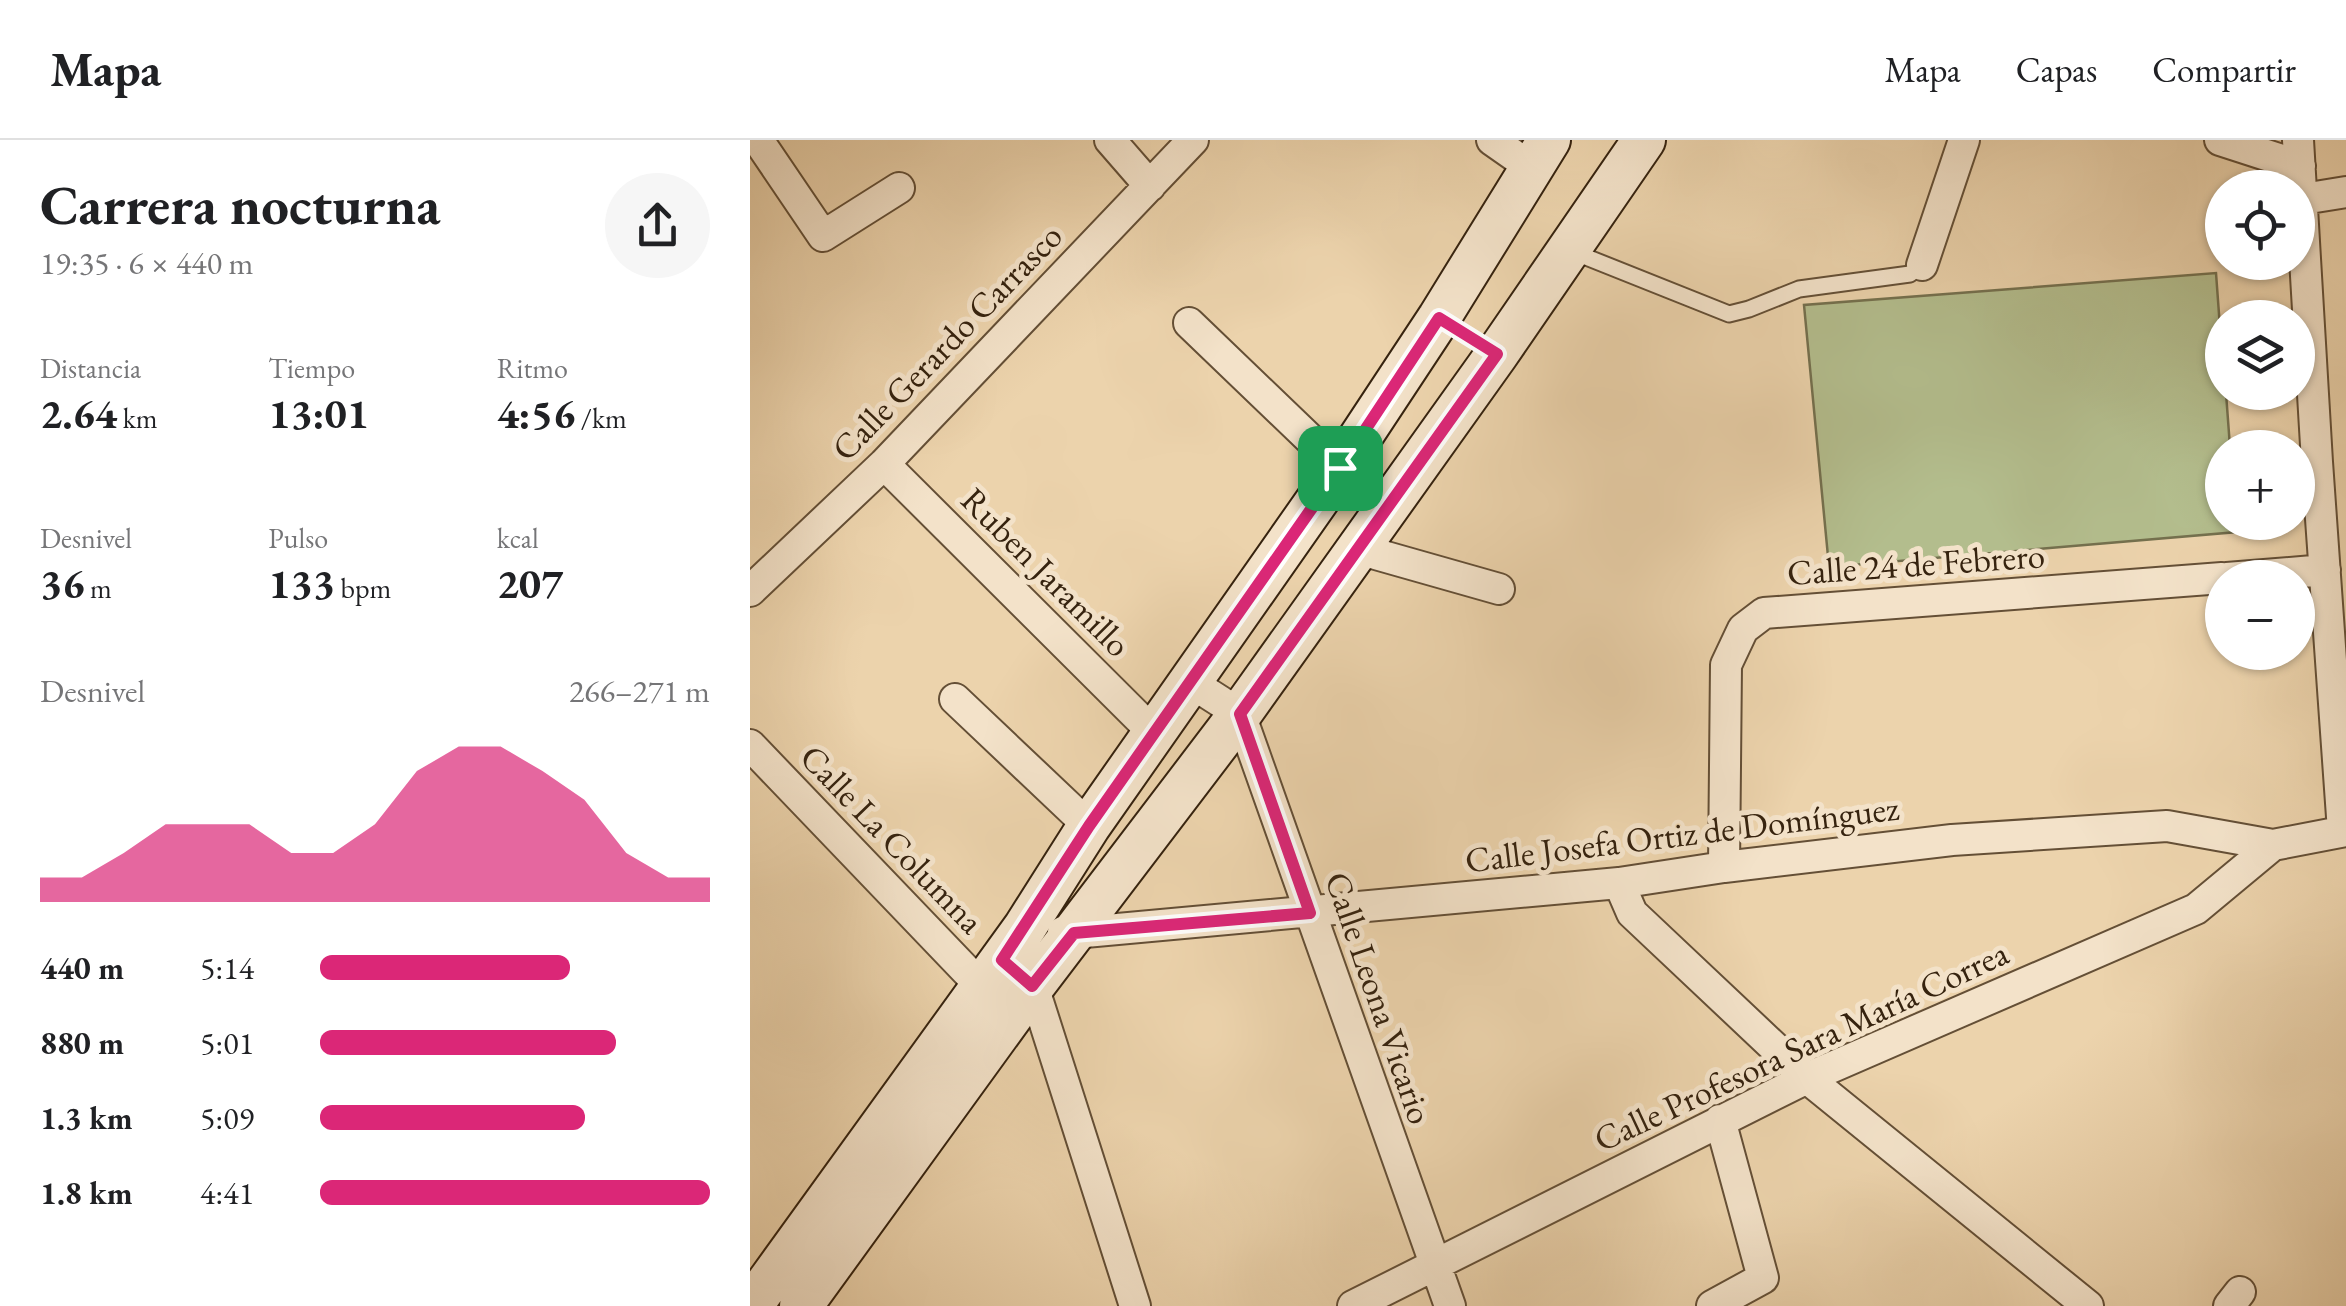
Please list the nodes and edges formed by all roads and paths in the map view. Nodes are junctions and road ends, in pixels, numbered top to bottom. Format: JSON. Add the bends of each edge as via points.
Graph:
{"nodes":[{"id":1,"x":758,"y":140,"type":"edge"},
{"id":2,"x":1110,"y":140,"type":"edge"},
{"id":3,"x":1193,"y":140,"type":"edge"},
{"id":4,"x":1492,"y":140,"type":"edge"},
{"id":5,"x":1644,"y":140,"type":"edge"},
{"id":6,"x":1964,"y":140,"type":"edge"},
{"id":7,"x":2220,"y":140,"type":"edge"},
{"id":8,"x":2299,"y":153,"type":"edge"},
{"id":9,"x":1541,"y":154,"type":"edge"},
{"id":10,"x":1150,"y":186,"type":"junction"},
{"id":11,"x":899,"y":188,"type":"dead end"},
{"id":12,"x":2346,"y":192,"type":"edge"},
{"id":13,"x":2315,"y":196,"type":"edge"},
{"id":14,"x":1569,"y":250,"type":"junction"},
{"id":15,"x":1922,"y":265,"type":"joint"},
{"id":16,"x":2312,"y":280,"type":"edge"},
{"id":17,"x":1439,"y":318,"type":"junction"},
{"id":18,"x":1188,"y":323,"type":"dead end"},
{"id":19,"x":1497,"y":354,"type":"junction"},
{"id":20,"x":2331,"y":459,"type":"edge"},
{"id":21,"x":884,"y":464,"type":"junction"},
{"id":22,"x":1340,"y":468,"type":"junction"},
{"id":23,"x":1358,"y":549,"type":"junction"},
{"id":24,"x":2325,"y":570,"type":"junction"},
{"id":25,"x":2315,"y":571,"type":"edge"},
{"id":26,"x":2205,"y":580,"type":"edge"},
{"id":27,"x":1499,"y":589,"type":"dead end"},
{"id":28,"x":750,"y":592,"type":"edge"},
{"id":29,"x":2338,"y":653,"type":"edge"},
{"id":30,"x":1190,"y":682,"type":"junction"},
{"id":31,"x":956,"y":700,"type":"dead end"},
{"id":32,"x":1240,"y":714,"type":"junction"},
{"id":33,"x":1154,"y":733,"type":"junction"},
{"id":34,"x":750,"y":745,"type":"edge"},
{"id":35,"x":762,"y":781,"type":"edge"},
{"id":36,"x":1089,"y":826,"type":"junction"},
{"id":37,"x":2345,"y":831,"type":"edge"},
{"id":38,"x":2272,"y":845,"type":"junction"},
{"id":39,"x":1724,"y":867,"type":"junction"},
{"id":40,"x":1619,"y":883,"type":"junction"},
{"id":41,"x":1310,"y":913,"type":"junction"},
{"id":42,"x":1074,"y":933,"type":"junction"},
{"id":43,"x":1010,"y":965,"type":"junction"},
{"id":44,"x":1807,"y":1078,"type":"junction"},
{"id":45,"x":1720,"y":1120,"type":"junction"},
{"id":46,"x":1434,"y":1266,"type":"junction"},
{"id":47,"x":751,"y":1306,"type":"edge"},
{"id":48,"x":801,"y":1306,"type":"edge"},
{"id":49,"x":1135,"y":1306,"type":"edge"},
{"id":50,"x":1352,"y":1306,"type":"edge"},
{"id":51,"x":1450,"y":1306,"type":"edge"},
{"id":52,"x":1712,"y":1306,"type":"edge"},
{"id":53,"x":2088,"y":1306,"type":"edge"}],
"edges":[{"from":1,"to":11,"type":"street","via":[[823,236]]},
{"from":2,"to":10,"type":"street"},
{"from":3,"to":10,"type":"street","name":"Calle Gerardo Carrasco"},
{"from":4,"to":9,"type":"street"},
{"from":5,"to":14,"type":"street"},
{"from":6,"to":15,"type":"street"},
{"from":7,"to":8,"type":"street"},
{"from":9,"to":17,"type":"street"},
{"from":10,"to":21,"type":"street","name":"Calle Gerardo Carrasco"},
{"from":12,"to":13,"type":"street"},
{"from":14,"to":15,"type":"lane","via":[[1729,314],[1799,289],[1910,274]]},
{"from":14,"to":19,"type":"street"},
{"from":16,"to":20,"type":"street"},
{"from":17,"to":19,"type":"street"},
{"from":17,"to":22,"type":"street"},
{"from":18,"to":22,"type":"street"},
{"from":19,"to":23,"type":"street"},
{"from":20,"to":24,"type":"street"},
{"from":21,"to":28,"type":"street","name":"Calle Gerardo Carrasco"},
{"from":21,"to":33,"type":"street","name":"Ruben Jaramillo"},
{"from":22,"to":30,"type":"street"},
{"from":23,"to":27,"type":"street"},
{"from":23,"to":32,"type":"street"},
{"from":24,"to":25,"type":"street","name":"Calle 24 de Febrero"},
{"from":24,"to":29,"type":"street"},
{"from":26,"to":39,"type":"street","name":"Calle 24 de Febrero","via":[[1764,613],[1742,628],[1726,665]]},
{"from":29,"to":37,"type":"street"},
{"from":30,"to":32,"type":"street"},
{"from":30,"to":33,"type":"street"},
{"from":31,"to":36,"type":"street"},
{"from":32,"to":41,"type":"street","name":"Calle Leona Vicario"},
{"from":32,"to":42,"type":"street"},
{"from":33,"to":36,"type":"street"},
{"from":34,"to":35,"type":"street","name":"Calle La Columna"},
{"from":35,"to":43,"type":"street","name":"Calle La Columna"},
{"from":36,"to":43,"type":"street"},
{"from":37,"to":38,"type":"street","name":"Calle Josefa Ortiz de Domínguez"},
{"from":38,"to":39,"type":"street","name":"Calle Josefa Ortiz de Domínguez","via":[[2167,826],[1952,840]]},
{"from":38,"to":44,"type":"street","name":"Calle Profesora Sara María Correa","via":[[2196,909]]},
{"from":39,"to":40,"type":"street","name":"Calle Josefa Ortiz de Domínguez"},
{"from":40,"to":41,"type":"street","name":"Calle Josefa Ortiz de Domínguez"},
{"from":40,"to":44,"type":"street","via":[[1632,913]]},
{"from":41,"to":42,"type":"street","name":"Calle Josefa Ortiz de Domínguez"},
{"from":41,"to":46,"type":"street","name":"Calle Leona Vicario"},
{"from":42,"to":43,"type":"street"},
{"from":42,"to":43,"type":"street","name":"Calle Josefa Ortiz de Domínguez"},
{"from":43,"to":47,"type":"street"},
{"from":43,"to":48,"type":"street"},
{"from":43,"to":49,"type":"street"},
{"from":44,"to":45,"type":"street","name":"Calle Profesora Sara María Correa"},
{"from":44,"to":53,"type":"street"},
{"from":45,"to":46,"type":"street","name":"Calle Profesora Sara María Correa"},
{"from":45,"to":52,"type":"street","via":[[1763,1278]]},
{"from":46,"to":50,"type":"street","name":"Calle Profesora Sara María Correa"},
{"from":46,"to":51,"type":"street","name":"Calle Leona Vicario"}]}
